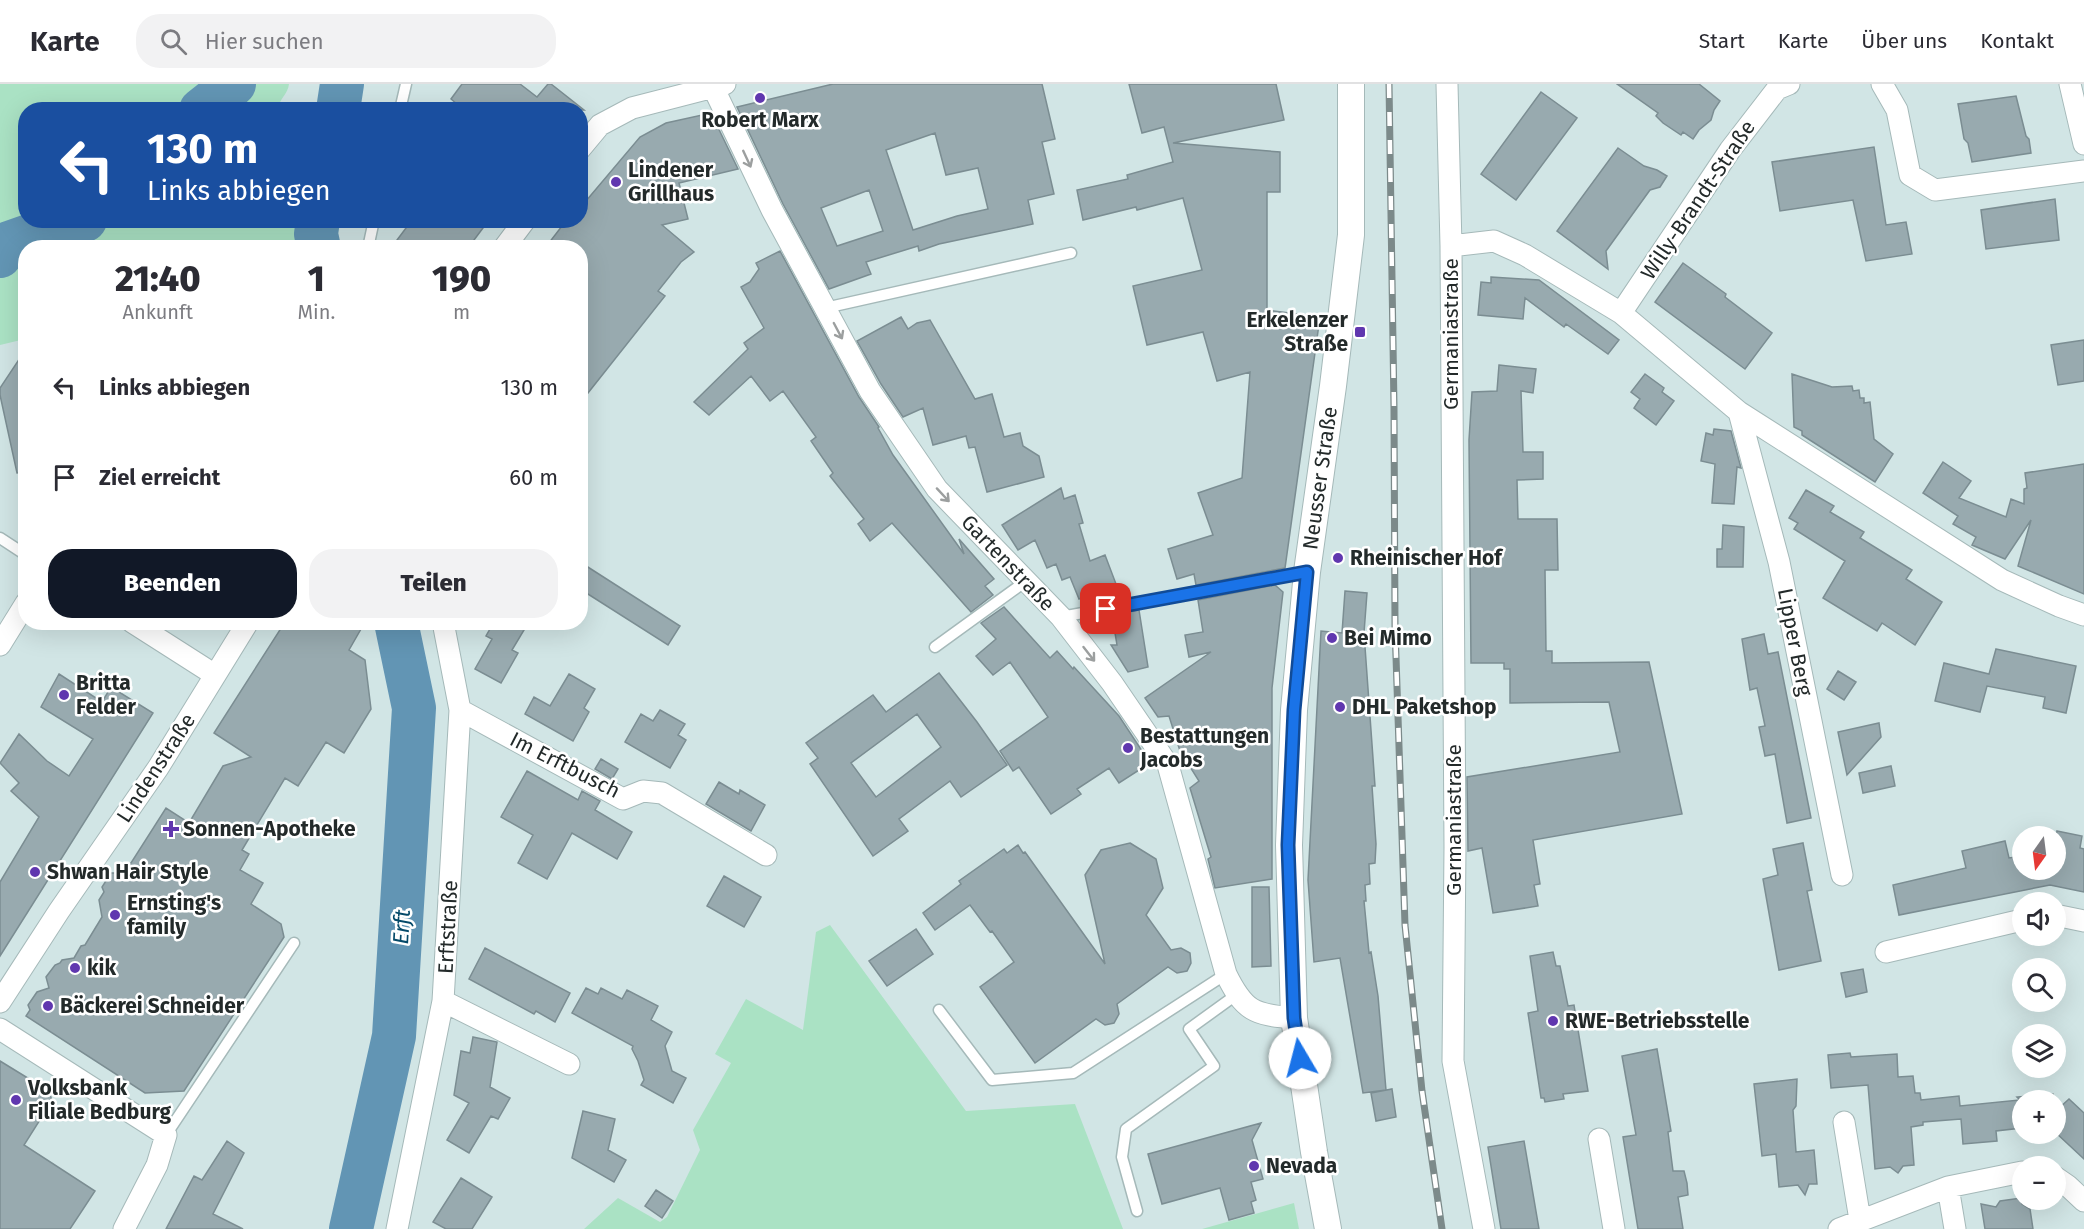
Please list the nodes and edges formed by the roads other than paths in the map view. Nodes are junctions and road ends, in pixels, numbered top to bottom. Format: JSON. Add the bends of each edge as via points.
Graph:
{"nodes":[{"id":1,"x":406,"y":84,"type":"edge"},
{"id":2,"x":1351,"y":84,"type":"edge"},
{"id":3,"x":1447,"y":84,"type":"edge"},
{"id":4,"x":1882,"y":84,"type":"edge"},
{"id":5,"x":2070,"y":84,"type":"edge"},
{"id":6,"x":719,"y":85,"type":"edge"},
{"id":7,"x":1779,"y":86,"type":"edge"},
{"id":8,"x":402,"y":102,"type":"edge"},
{"id":9,"x":588,"y":139,"type":"edge"},
{"id":10,"x":2084,"y":144,"type":"edge"},
{"id":11,"x":2084,"y":171,"type":"edge"},
{"id":12,"x":1451,"y":246,"type":"junction"},
{"id":13,"x":1071,"y":253,"type":"dead end"},
{"id":14,"x":825,"y":308,"type":"junction"},
{"id":15,"x":1622,"y":313,"type":"junction"},
{"id":16,"x":1739,"y":412,"type":"junction"},
{"id":17,"x":0,"y":538,"type":"edge"},
{"id":18,"x":18,"y":550,"type":"edge"},
{"id":19,"x":1307,"y":572,"type":"junction"},
{"id":20,"x":1026,"y":581,"type":"junction"},
{"id":21,"x":2084,"y":615,"type":"edge"},
{"id":22,"x":18,"y":616,"type":"edge"},
{"id":23,"x":1061,"y":617,"type":"junction"},
{"id":24,"x":145,"y":630,"type":"edge"},
{"id":25,"x":243,"y":630,"type":"edge"},
{"id":26,"x":445,"y":630,"type":"edge"},
{"id":27,"x":0,"y":645,"type":"edge"},
{"id":28,"x":935,"y":647,"type":"dead end"},
{"id":29,"x":215,"y":675,"type":"junction"},
{"id":30,"x":460,"y":710,"type":"junction"},
{"id":31,"x":766,"y":855,"type":"dead end"},
{"id":32,"x":1842,"y":875,"type":"dead end"},
{"id":33,"x":2066,"y":917,"type":"edge"},
{"id":34,"x":2084,"y":921,"type":"edge"},
{"id":35,"x":2012,"y":922,"type":"edge"},
{"id":36,"x":294,"y":943,"type":"dead end"},
{"id":37,"x":1886,"y":952,"type":"dead end"},
{"id":38,"x":1226,"y":974,"type":"junction"},
{"id":39,"x":1236,"y":995,"type":"junction"},
{"id":40,"x":443,"y":1001,"type":"junction"},
{"id":41,"x":0,"y":1002,"type":"edge"},
{"id":42,"x":939,"y":1010,"type":"dead end"},
{"id":43,"x":1294,"y":1018,"type":"junction"},
{"id":44,"x":0,"y":1029,"type":"edge"},
{"id":45,"x":569,"y":1064,"type":"dead end"},
{"id":46,"x":1844,"y":1122,"type":"dead end"},
{"id":47,"x":166,"y":1135,"type":"junction"},
{"id":48,"x":1599,"y":1139,"type":"dead end"},
{"id":49,"x":2012,"y":1174,"type":"edge"},
{"id":50,"x":2066,"y":1185,"type":"edge"},
{"id":51,"x":1948,"y":1187,"type":"junction"},
{"id":52,"x":2084,"y":1201,"type":"edge"},
{"id":53,"x":1137,"y":1211,"type":"dead end"},
{"id":54,"x":1860,"y":1220,"type":"junction"},
{"id":55,"x":124,"y":1229,"type":"edge"},
{"id":56,"x":397,"y":1229,"type":"edge"},
{"id":57,"x":1328,"y":1229,"type":"edge"},
{"id":58,"x":1484,"y":1229,"type":"edge"},
{"id":59,"x":1614,"y":1229,"type":"edge"},
{"id":60,"x":1839,"y":1229,"type":"edge"},
{"id":61,"x":1955,"y":1229,"type":"edge"}],
"edges":[{"from":1,"to":8,"type":"lane"},
{"from":2,"to":19,"type":"street","name":"Neusser Straße","via":[[1351,235]]},
{"from":3,"to":12,"type":"street","name":"Germaniastraße"},
{"from":4,"to":11,"type":"street","via":[[1897,110],[1910,175],[1935,190]]},
{"from":5,"to":10,"type":"street"},
{"from":6,"to":9,"type":"street","via":[[632,108],[600,125]]},
{"from":6,"to":14,"type":"street","name":"Gartenstraße","one_way":true,"via":[[772,210]]},
{"from":7,"to":15,"type":"street","name":"Willy-Brandt-Straße","via":[[1730,150]]},
{"from":12,"to":15,"type":"street","via":[[1494,241]]},
{"from":12,"to":58,"type":"street","name":"Germaniastraße","via":[[1453,1061]]},
{"from":13,"to":14,"type":"lane"},
{"from":14,"to":20,"type":"street","name":"Gartenstraße","one_way":true,"via":[[870,391],[937,489]]},
{"from":15,"to":16,"type":"street"},
{"from":16,"to":21,"type":"street","via":[[2002,580]]},
{"from":16,"to":32,"type":"street","name":"Lipper Berg","via":[[1779,562]]},
{"from":17,"to":18,"type":"lane"},
{"from":19,"to":23,"type":"lane"},
{"from":19,"to":43,"type":"street","name":"Neusser Straße","via":[[1294,710],[1288,845]]},
{"from":20,"to":23,"type":"street","name":"Gartenstraße"},
{"from":20,"to":28,"type":"lane"},
{"from":22,"to":27,"type":"street"},
{"from":23,"to":38,"type":"street","name":"Gartenstraße","one_way":true,"via":[[1168,765]]},
{"from":24,"to":29,"type":"street"},
{"from":25,"to":29,"type":"street","name":"Lindenstraße"},
{"from":26,"to":30,"type":"street","name":"Erftstraße"},
{"from":29,"to":41,"type":"street","name":"Lindenstraße","via":[[158,768]]},
{"from":30,"to":31,"type":"street","name":"Im Erftbusch","via":[[623,799],[643,790],[662,793]]},
{"from":30,"to":40,"type":"street","name":"Erftstraße"},
{"from":33,"to":34,"type":"street"},
{"from":35,"to":37,"type":"street"},
{"from":36,"to":47,"type":"lane"},
{"from":38,"to":39,"type":"street","name":"Gartenstraße"},
{"from":38,"to":42,"type":"lane","via":[[1073,1073],[992,1080]]},
{"from":39,"to":43,"type":"street","name":"Gartenstraße","via":[[1268,1016]]},
{"from":39,"to":53,"type":"lane","via":[[1189,1029],[1214,1066],[1126,1129],[1122,1157]]},
{"from":40,"to":45,"type":"street"},
{"from":40,"to":56,"type":"street","name":"Erftstraße"},
{"from":43,"to":57,"type":"street","name":"Neusser Straße"},
{"from":44,"to":47,"type":"street"},
{"from":46,"to":54,"type":"street"},
{"from":47,"to":55,"type":"street","via":[[157,1165]]},
{"from":48,"to":59,"type":"street"},
{"from":49,"to":51,"type":"street"},
{"from":50,"to":52,"type":"street"},
{"from":51,"to":54,"type":"street"},
{"from":51,"to":61,"type":"street"},
{"from":54,"to":60,"type":"street"}]}
